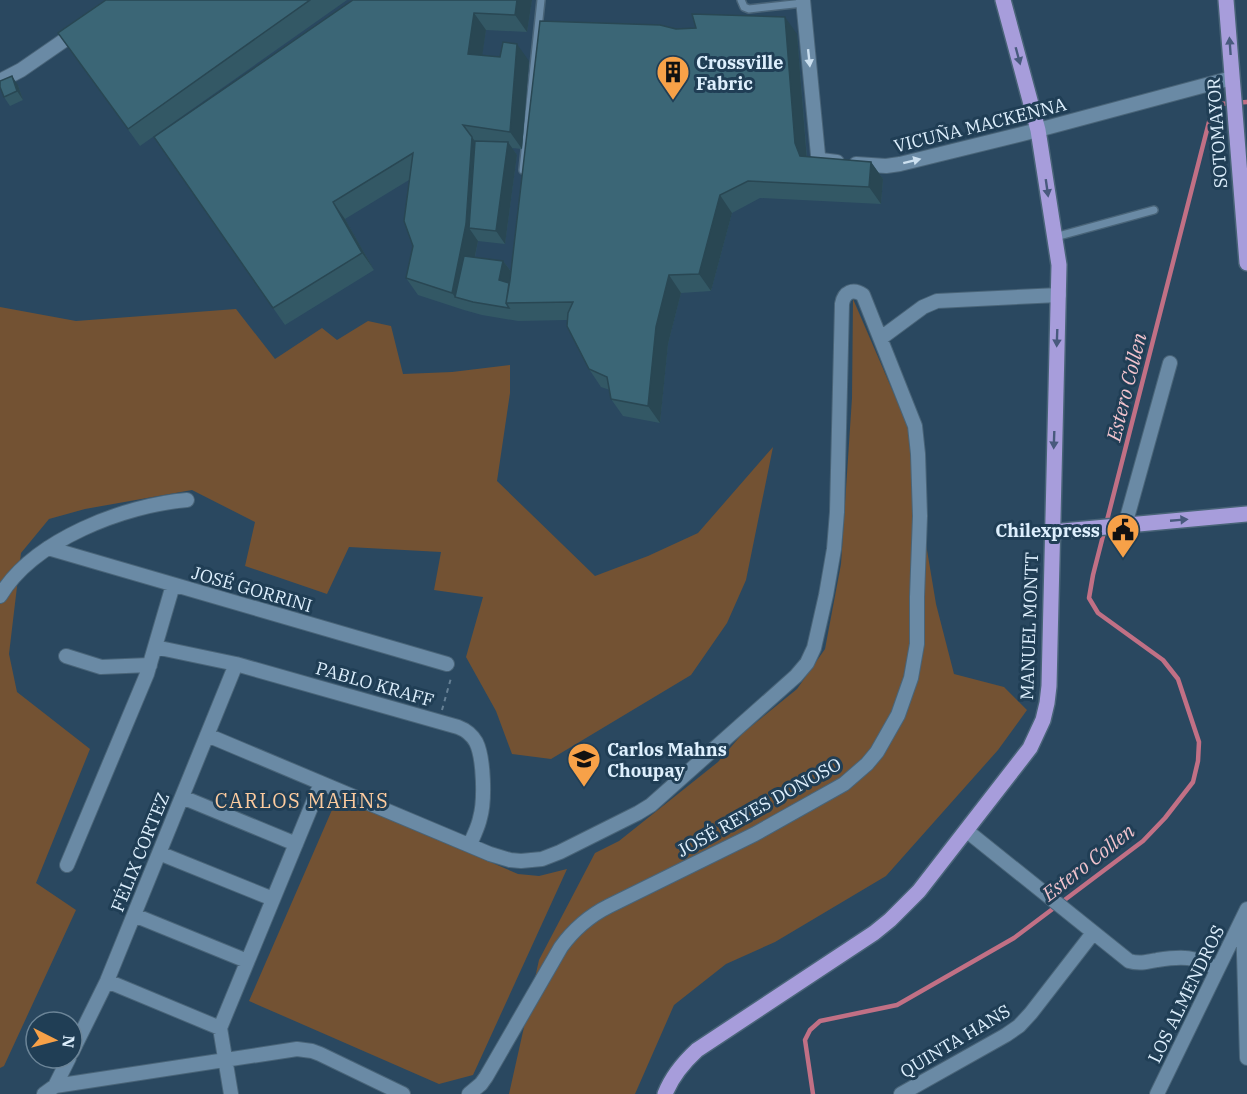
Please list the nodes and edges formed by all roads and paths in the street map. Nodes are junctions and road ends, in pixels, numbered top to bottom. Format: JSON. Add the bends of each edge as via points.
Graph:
{"nodes":[{"id":1,"x":541,"y":0,"type":"edge"},
{"id":2,"x":741,"y":0,"type":"edge"},
{"id":3,"x":1003,"y":0,"type":"edge"},
{"id":4,"x":1226,"y":0,"type":"edge"},
{"id":5,"x":803,"y":2,"type":"edge"},
{"id":6,"x":779,"y":3,"type":"edge"},
{"id":7,"x":86,"y":25,"type":"edge"},
{"id":8,"x":0,"y":81,"type":"edge"},
{"id":9,"x":1233,"y":85,"type":"junction"},
{"id":10,"x":1038,"y":130,"type":"junction"},
{"id":11,"x":522,"y":178,"type":"edge"},
{"id":12,"x":1154,"y":210,"type":"dead end"},
{"id":13,"x":1054,"y":238,"type":"junction"},
{"id":14,"x":1247,"y":263,"type":"edge"},
{"id":15,"x":1059,"y":295,"type":"junction"},
{"id":16,"x":881,"y":338,"type":"junction"},
{"id":17,"x":1170,"y":363,"type":"dead end"},
{"id":18,"x":187,"y":500,"type":"dead end"},
{"id":19,"x":1247,"y":513,"type":"edge"},
{"id":20,"x":1123,"y":525,"type":"junction"},
{"id":21,"x":1052,"y":532,"type":"junction"},
{"id":22,"x":48,"y":548,"type":"junction"},
{"id":23,"x":173,"y":585,"type":"junction"},
{"id":24,"x":0,"y":596,"type":"edge"},
{"id":25,"x":155,"y":647,"type":"junction"},
{"id":26,"x":66,"y":656,"type":"dead end"},
{"id":27,"x":150,"y":664,"type":"junction"},
{"id":28,"x":236,"y":664,"type":"junction"},
{"id":29,"x":447,"y":664,"type":"joint"},
{"id":30,"x":439,"y":721,"type":"junction"},
{"id":31,"x":207,"y":735,"type":"junction"},
{"id":32,"x":321,"y":783,"type":"junction"},
{"id":33,"x":182,"y":797,"type":"junction"},
{"id":34,"x":967,"y":831,"type":"junction"},
{"id":35,"x":296,"y":844,"type":"junction"},
{"id":36,"x":470,"y":845,"type":"junction"},
{"id":37,"x":159,"y":853,"type":"junction"},
{"id":38,"x":67,"y":865,"type":"dead end"},
{"id":39,"x":273,"y":899,"type":"junction"},
{"id":40,"x":1245,"y":914,"type":"edge"},
{"id":41,"x":134,"y":915,"type":"junction"},
{"id":42,"x":1093,"y":933,"type":"junction"},
{"id":43,"x":247,"y":961,"type":"junction"},
{"id":44,"x":1217,"y":969,"type":"junction"},
{"id":45,"x":107,"y":981,"type":"junction"},
{"id":46,"x":84,"y":1028,"type":"edge"},
{"id":47,"x":220,"y":1028,"type":"junction"},
{"id":48,"x":1247,"y":1058,"type":"edge"},
{"id":49,"x":225,"y":1060,"type":"junction"},
{"id":50,"x":62,"y":1070,"type":"edge"},
{"id":51,"x":49,"y":1090,"type":"edge"},
{"id":52,"x":231,"y":1094,"type":"edge"},
{"id":53,"x":403,"y":1094,"type":"edge"},
{"id":54,"x":469,"y":1094,"type":"edge"},
{"id":55,"x":665,"y":1094,"type":"edge"},
{"id":56,"x":901,"y":1094,"type":"edge"},
{"id":57,"x":1158,"y":1094,"type":"edge"}],
"edges":[{"from":1,"to":11,"type":"lane"},
{"from":2,"to":6,"type":"lane","via":[[749,9]]},
{"from":3,"to":10,"type":"main road","name":"MANUEL MONTT","one_way":true},
{"from":9,"to":4,"type":"main road","name":"SOTOMAYOR","one_way":true},
{"from":5,"to":6,"type":"lane"},
{"from":5,"to":10,"type":"street","name":"VICUÑA MACKENNA","one_way":true,"via":[[821,160],[893,166]]},
{"from":7,"to":8,"type":"street"},
{"from":9,"to":10,"type":"street","name":"VICUÑA MACKENNA"},
{"from":9,"to":14,"type":"main road","name":"SOTOMAYOR"},
{"from":10,"to":13,"type":"main road","name":"MANUEL MONTT","one_way":true},
{"from":12,"to":13,"type":"lane"},
{"from":13,"to":15,"type":"main road","name":"MANUEL MONTT"},
{"from":15,"to":16,"type":"street","via":[[937,301]]},
{"from":15,"to":21,"type":"main road","name":"MANUEL MONTT","one_way":true},
{"from":16,"to":36,"type":"street","name":"JOSÉ REYES DONOSO","via":[[863,295],[856,291],[847,293],[842,304],[834,549],[814,648],[802,670],[659,799],[638,813],[542,859],[510,860]]},
{"from":16,"to":54,"type":"street","name":"JOSÉ REYES DONOSO","via":[[915,426],[920,483],[916,653],[906,695],[889,734],[867,764],[844,784],[583,922],[561,947],[486,1077]]},
{"from":17,"to":20,"type":"street"},
{"from":18,"to":22,"type":"street","via":[[128,512]]},
{"from":20,"to":19,"type":"main road","one_way":true},
{"from":20,"to":21,"type":"main road"},
{"from":21,"to":34,"type":"main road","name":"MANUEL MONTT","via":[[1048,686],[1043,720],[1021,761]]},
{"from":22,"to":23,"type":"street","name":"JOSÉ GORRINI"},
{"from":22,"to":24,"type":"street","via":[[21,568]]},
{"from":23,"to":25,"type":"street"},
{"from":23,"to":29,"type":"street","name":"JOSÉ GORRINI"},
{"from":25,"to":27,"type":"street"},
{"from":25,"to":28,"type":"street","name":"PABLO KRAFF"},
{"from":26,"to":27,"type":"street","via":[[101,667]]},
{"from":27,"to":38,"type":"street"},
{"from":28,"to":30,"type":"street","name":"PABLO KRAFF"},
{"from":28,"to":31,"type":"street","name":"FÉLIX CORTEZ"},
{"from":29,"to":30,"type":"path","via":[[452,676]]},
{"from":30,"to":36,"type":"street","name":"PABLO KRAFF","via":[[466,730],[480,752],[483,800]]},
{"from":31,"to":32,"type":"street"},
{"from":31,"to":33,"type":"street","name":"FÉLIX CORTEZ"},
{"from":32,"to":35,"type":"street"},
{"from":32,"to":36,"type":"street"},
{"from":33,"to":35,"type":"street"},
{"from":33,"to":37,"type":"street","name":"FÉLIX CORTEZ"},
{"from":34,"to":42,"type":"street"},
{"from":34,"to":55,"type":"main road","name":"MANUEL MONTT","via":[[890,920],[697,1050]]},
{"from":35,"to":39,"type":"street"},
{"from":37,"to":39,"type":"street"},
{"from":37,"to":41,"type":"street","name":"FÉLIX CORTEZ"},
{"from":39,"to":43,"type":"street"},
{"from":40,"to":44,"type":"street","name":"LOS ALMENDROS"},
{"from":40,"to":48,"type":"street"},
{"from":41,"to":43,"type":"street"},
{"from":41,"to":45,"type":"street","name":"FÉLIX CORTEZ"},
{"from":42,"to":44,"type":"street","via":[[1134,963],[1184,957]]},
{"from":42,"to":56,"type":"street","name":"QUINTA HANS","via":[[1019,1026]]},
{"from":43,"to":47,"type":"street"},
{"from":44,"to":57,"type":"street","name":"LOS ALMENDROS"},
{"from":45,"to":46,"type":"street","name":"FÉLIX CORTEZ"},
{"from":45,"to":47,"type":"street"},
{"from":47,"to":49,"type":"street"},
{"from":49,"to":51,"type":"street"},
{"from":49,"to":52,"type":"street"},
{"from":49,"to":53,"type":"street","via":[[304,1050]]},
{"from":50,"to":51,"type":"street"}]}
